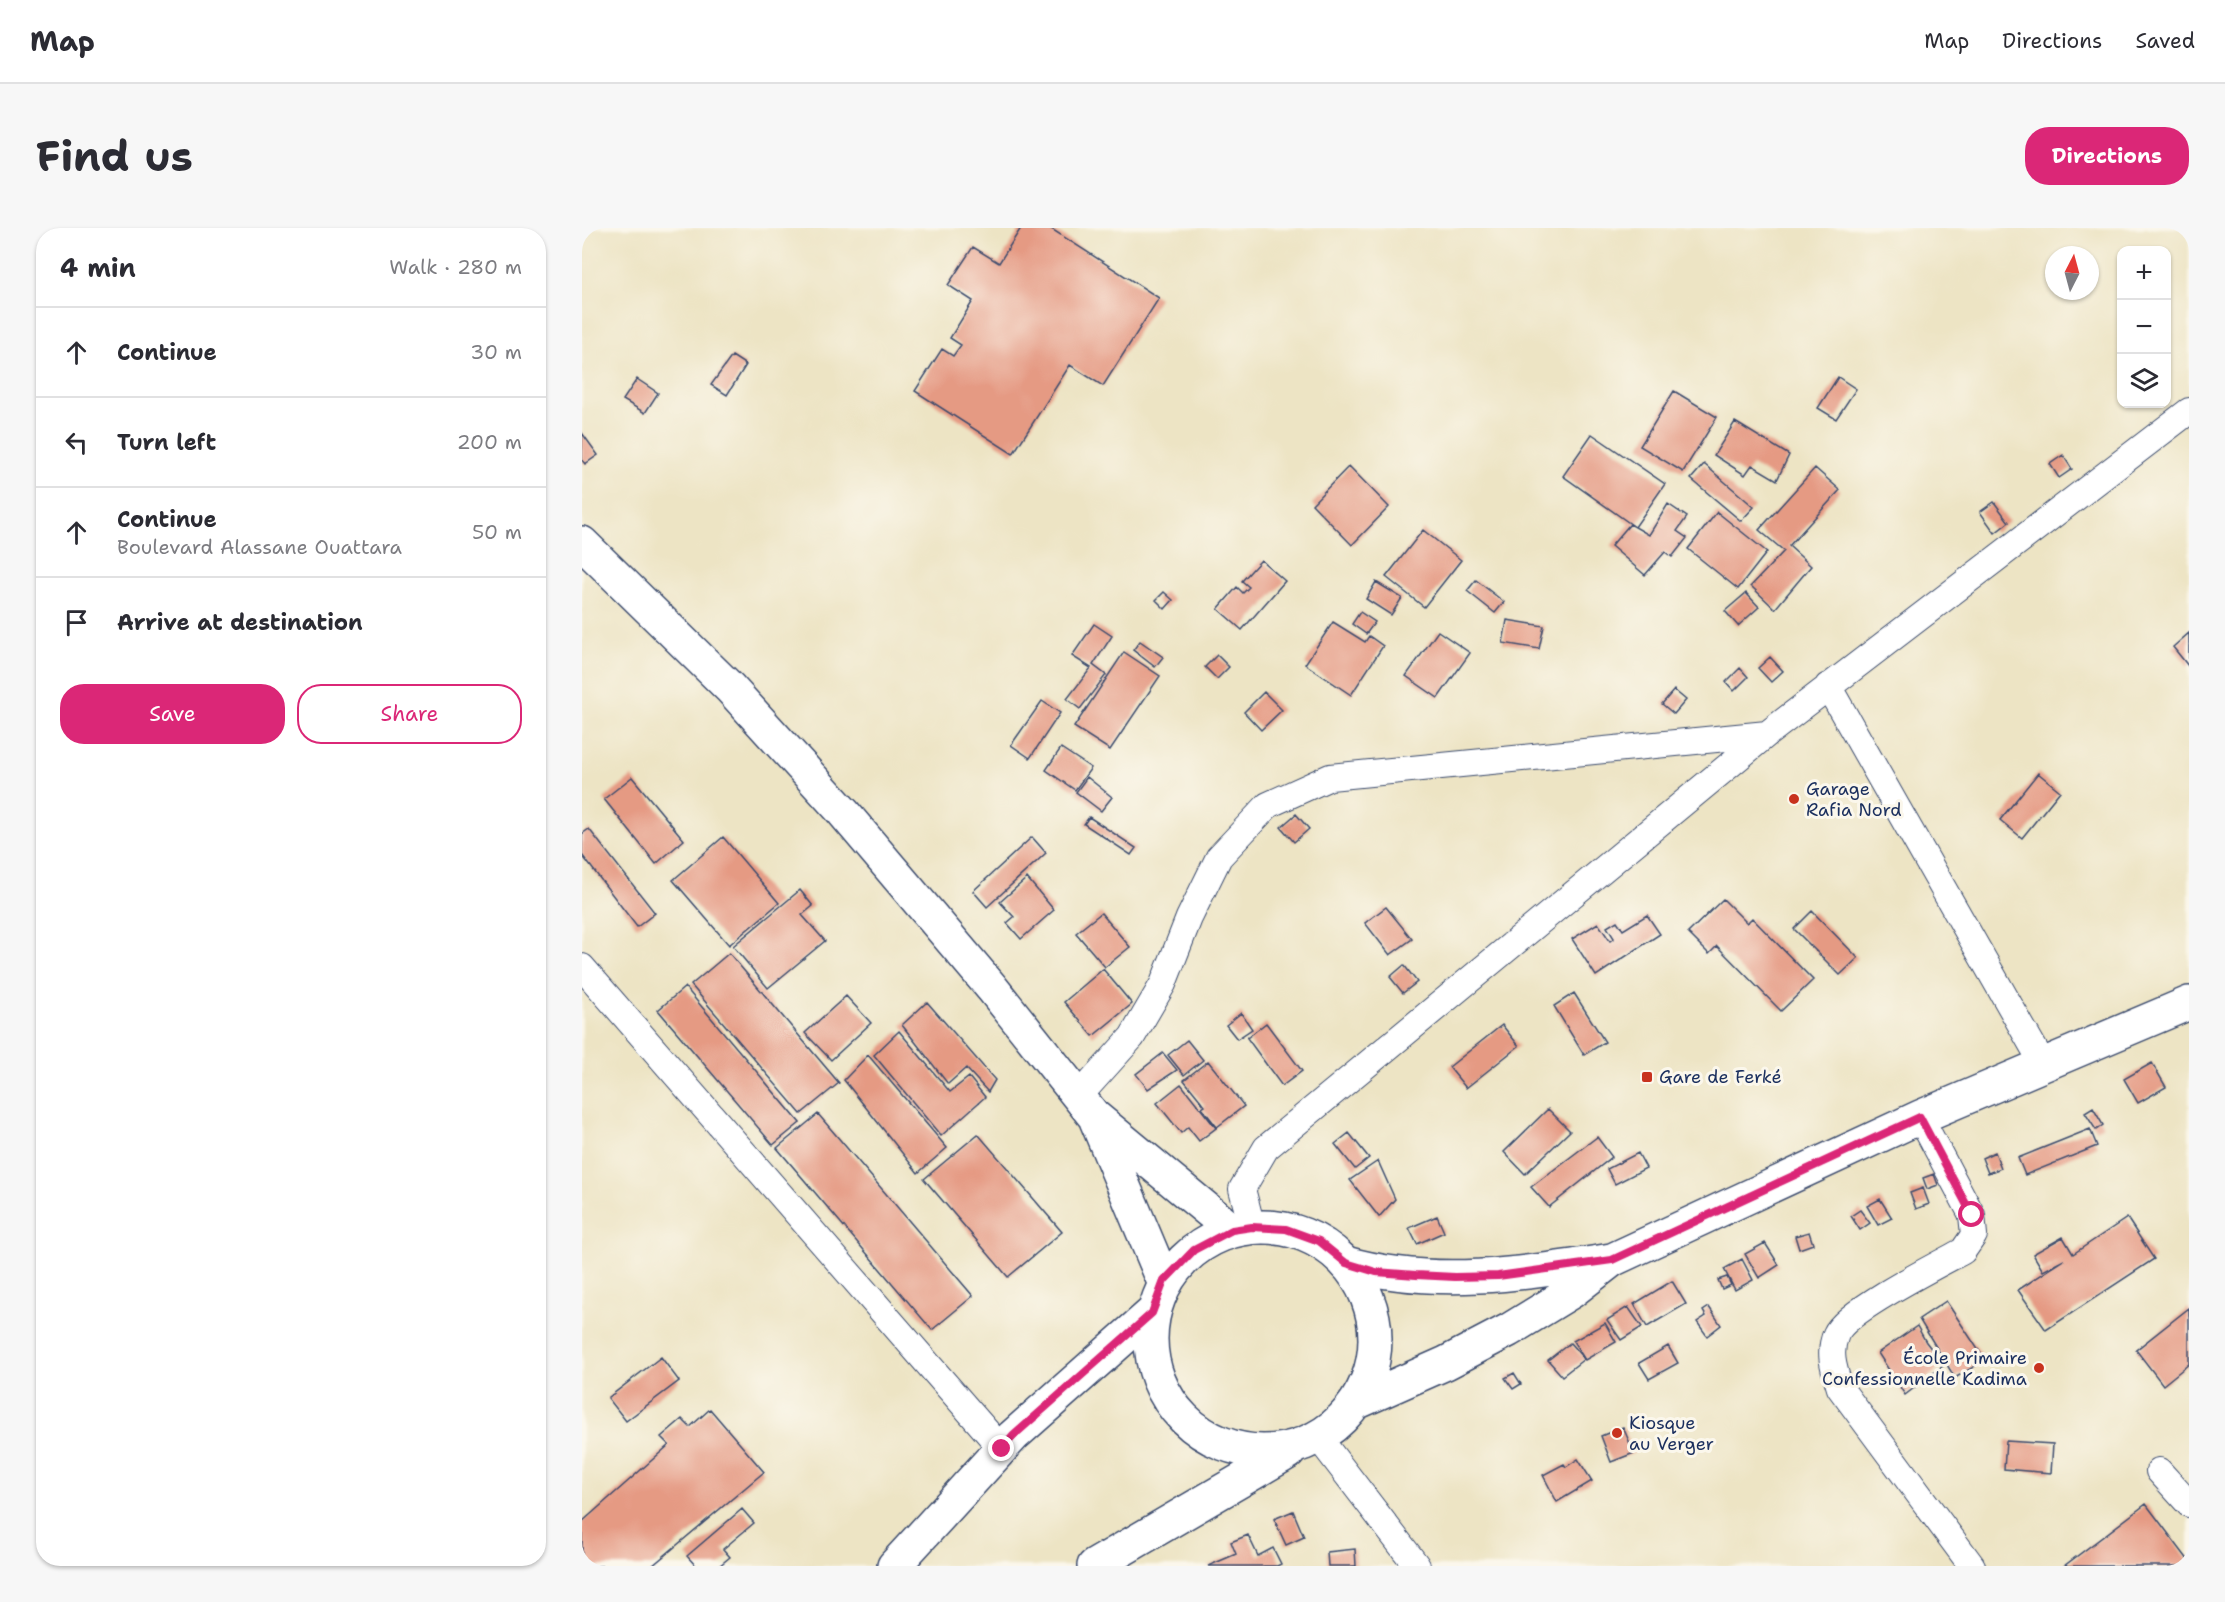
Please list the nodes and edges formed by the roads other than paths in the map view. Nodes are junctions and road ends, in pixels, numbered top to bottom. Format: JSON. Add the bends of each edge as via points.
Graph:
{"nodes":[{"id":1,"x":2189,"y":411,"type":"edge"},
{"id":2,"x":582,"y":543,"type":"edge"},
{"id":3,"x":1828,"y":686,"type":"junction"},
{"id":4,"x":1767,"y":734,"type":"junction"},
{"id":5,"x":582,"y":967,"type":"edge"},
{"id":6,"x":2189,"y":1003,"type":"edge"},
{"id":7,"x":2043,"y":1064,"type":"junction"},
{"id":8,"x":1087,"y":1106,"type":"junction"},
{"id":9,"x":1920,"y":1117,"type":"junction"},
{"id":10,"x":1242,"y":1229,"type":"junction"},
{"id":11,"x":1612,"y":1260,"type":"junction"},
{"id":12,"x":1346,"y":1263,"type":"junction"},
{"id":13,"x":1164,"y":1281,"type":"junction"},
{"id":14,"x":1152,"y":1313,"type":"junction"},
{"id":15,"x":1358,"y":1402,"type":"junction"},
{"id":16,"x":1306,"y":1443,"type":"junction"},
{"id":17,"x":1002,"y":1449,"type":"junction"},
{"id":18,"x":2159,"y":1471,"type":"dead end"},
{"id":19,"x":2189,"y":1504,"type":"edge"},
{"id":20,"x":894,"y":1566,"type":"edge"},
{"id":21,"x":1094,"y":1566,"type":"edge"},
{"id":22,"x":1417,"y":1566,"type":"edge"},
{"id":23,"x":1972,"y":1566,"type":"edge"}],
"edges":[{"from":1,"to":3,"type":"street"},
{"from":2,"to":8,"type":"main road","via":[[730,688],[843,812]]},
{"from":3,"to":4,"type":"street"},
{"from":3,"to":7,"type":"street"},
{"from":4,"to":8,"type":"street","via":[[1330,777],[1268,805],[1219,857],[1163,984]]},
{"from":4,"to":10,"type":"street","via":[[1266,1148],[1242,1188]]},
{"from":5,"to":17,"type":"street"},
{"from":6,"to":7,"type":"main road"},
{"from":7,"to":9,"type":"main road"},
{"from":8,"to":10,"type":"main road"},
{"from":8,"to":13,"type":"main road"},
{"from":9,"to":11,"type":"main road"},
{"from":9,"to":23,"type":"street","via":[[1972,1215],[1974,1235],[1963,1251],[1857,1312],[1837,1333],[1831,1360],[1840,1388]]},
{"from":10,"to":12,"type":"main road","via":[[1286,1229],[1319,1241]]},
{"from":10,"to":13,"type":"main road","via":[[1194,1250]]},
{"from":11,"to":12,"type":"main road","via":[[1498,1276],[1455,1277],[1376,1272]]},
{"from":11,"to":15,"type":"main road","via":[[1571,1292],[1509,1330]]},
{"from":12,"to":15,"type":"main road","via":[[1369,1298],[1377,1338],[1370,1378]]},
{"from":13,"to":14,"type":"main road"},
{"from":14,"to":16,"type":"main road","via":[[1150,1360],[1168,1403],[1202,1436],[1247,1452]]},
{"from":14,"to":17,"type":"main road"},
{"from":15,"to":16,"type":"main road"},
{"from":16,"to":21,"type":"main road"},
{"from":16,"to":22,"type":"street"},
{"from":17,"to":20,"type":"main road"},
{"from":18,"to":19,"type":"street"}]}
